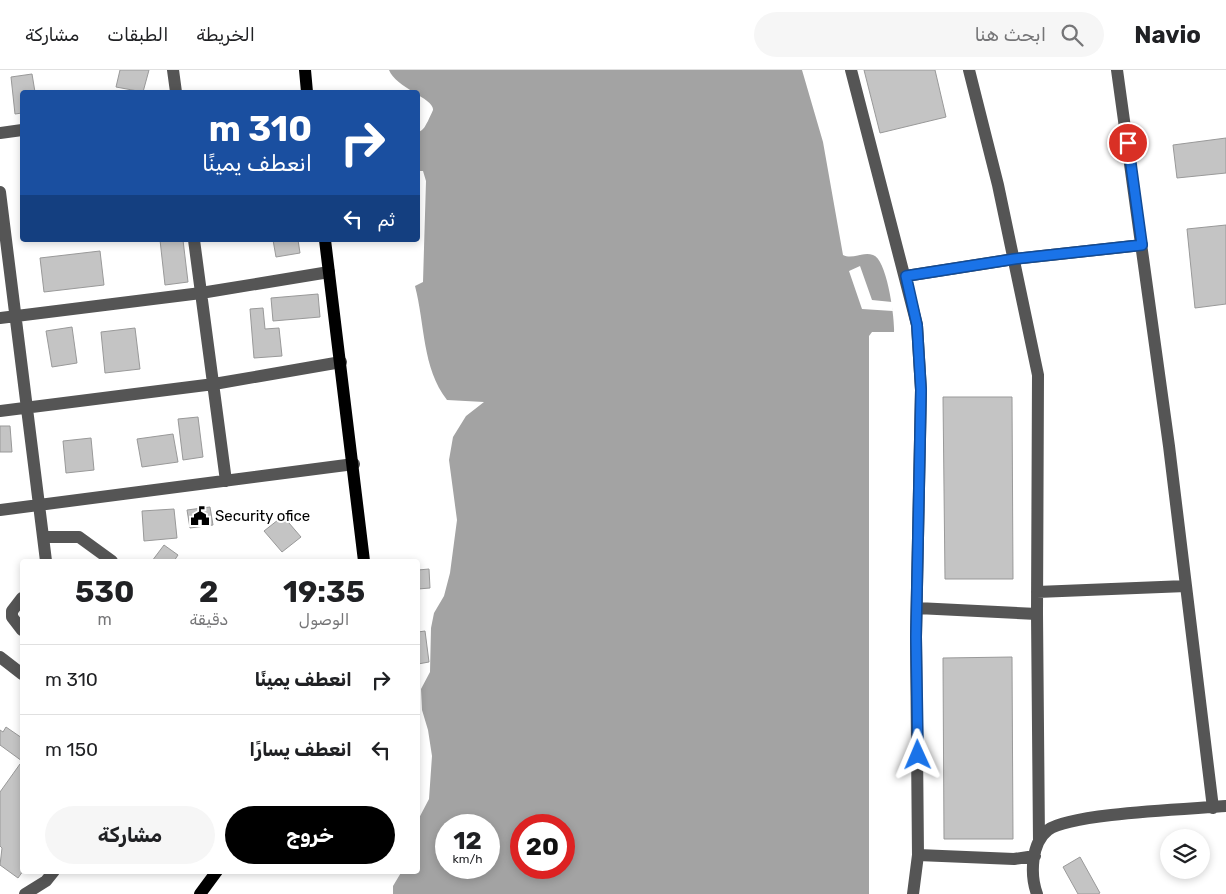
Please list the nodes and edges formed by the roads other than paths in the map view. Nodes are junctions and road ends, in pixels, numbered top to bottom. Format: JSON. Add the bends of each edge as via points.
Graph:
{"nodes":[{"id":1,"x":173,"y":70,"type":"edge"},
{"id":2,"x":305,"y":70,"type":"edge"},
{"id":3,"x":851,"y":70,"type":"edge"},
{"id":4,"x":969,"y":70,"type":"edge"},
{"id":5,"x":1117,"y":70,"type":"edge"},
{"id":6,"x":176,"y":90,"type":"edge"},
{"id":7,"x":304,"y":90,"type":"edge"},
{"id":8,"x":20,"y":130,"type":"edge"},
{"id":9,"x":0,"y":133,"type":"edge"},
{"id":10,"x":0,"y":192,"type":"edge"},
{"id":11,"x":194,"y":242,"type":"edge"},
{"id":12,"x":326,"y":242,"type":"edge"},
{"id":13,"x":1142,"y":245,"type":"junction"},
{"id":14,"x":1014,"y":259,"type":"junction"},
{"id":15,"x":329,"y":272,"type":"junction"},
{"id":16,"x":906,"y":276,"type":"junction"},
{"id":17,"x":201,"y":293,"type":"junction"},
{"id":18,"x":14,"y":316,"type":"junction"},
{"id":19,"x":0,"y":318,"type":"edge"},
{"id":20,"x":341,"y":362,"type":"junction"},
{"id":21,"x":214,"y":384,"type":"junction"},
{"id":22,"x":26,"y":409,"type":"junction"},
{"id":23,"x":0,"y":411,"type":"edge"},
{"id":24,"x":354,"y":464,"type":"junction"},
{"id":25,"x":226,"y":481,"type":"junction"},
{"id":26,"x":39,"y":505,"type":"junction"},
{"id":27,"x":0,"y":510,"type":"edge"},
{"id":28,"x":43,"y":537,"type":"junction"},
{"id":29,"x":46,"y":559,"type":"edge"},
{"id":30,"x":109,"y":559,"type":"edge"},
{"id":31,"x":364,"y":559,"type":"edge"},
{"id":32,"x":1186,"y":586,"type":"junction"},
{"id":33,"x":1037,"y":592,"type":"junction"},
{"id":34,"x":20,"y":601,"type":"edge"},
{"id":35,"x":917,"y":608,"type":"junction"},
{"id":36,"x":1037,"y":614,"type":"junction"},
{"id":37,"x":20,"y":627,"type":"edge"},
{"id":38,"x":0,"y":657,"type":"edge"},
{"id":39,"x":20,"y":672,"type":"edge"},
{"id":40,"x":1220,"y":807,"type":"edge"},
{"id":41,"x":1039,"y":841,"type":"junction"},
{"id":42,"x":918,"y":855,"type":"junction"},
{"id":43,"x":1035,"y":856,"type":"junction"},
{"id":44,"x":52,"y":874,"type":"edge"},
{"id":45,"x":215,"y":874,"type":"edge"},
{"id":46,"x":25,"y":894,"type":"edge"},
{"id":47,"x":200,"y":894,"type":"edge"},
{"id":48,"x":913,"y":894,"type":"edge"},
{"id":49,"x":1037,"y":894,"type":"edge"}],
"edges":[{"from":1,"to":6,"type":"street"},
{"from":2,"to":7,"type":"main road"},
{"from":3,"to":16,"type":"street"},
{"from":4,"to":14,"type":"street"},
{"from":5,"to":13,"type":"street"},
{"from":8,"to":9,"type":"street"},
{"from":10,"to":18,"type":"street"},
{"from":11,"to":17,"type":"street"},
{"from":12,"to":15,"type":"main road"},
{"from":13,"to":14,"type":"street"},
{"from":13,"to":32,"type":"street"},
{"from":14,"to":16,"type":"street"},
{"from":14,"to":33,"type":"street","via":[[1038,375]]},
{"from":15,"to":17,"type":"street"},
{"from":15,"to":20,"type":"main road"},
{"from":16,"to":35,"type":"street","via":[[917,325],[921,390]]},
{"from":17,"to":18,"type":"street"},
{"from":17,"to":21,"type":"street"},
{"from":18,"to":19,"type":"street"},
{"from":18,"to":22,"type":"street"},
{"from":20,"to":21,"type":"street"},
{"from":20,"to":24,"type":"main road"},
{"from":21,"to":22,"type":"street"},
{"from":21,"to":25,"type":"street"},
{"from":22,"to":23,"type":"street"},
{"from":22,"to":26,"type":"street"},
{"from":24,"to":25,"type":"street"},
{"from":24,"to":31,"type":"main road"},
{"from":25,"to":26,"type":"street"},
{"from":26,"to":27,"type":"street"},
{"from":26,"to":28,"type":"street"},
{"from":28,"to":29,"type":"street"},
{"from":28,"to":30,"type":"street","via":[[80,537]]},
{"from":32,"to":33,"type":"street"},
{"from":32,"to":40,"type":"street"},
{"from":33,"to":36,"type":"street"},
{"from":34,"to":37,"type":"street","via":[[12,611],[12,617]]},
{"from":35,"to":36,"type":"street"},
{"from":35,"to":42,"type":"street"},
{"from":36,"to":41,"type":"street"},
{"from":38,"to":39,"type":"street"},
{"from":40,"to":41,"type":"street","via":[[1070,821],[1048,830]]},
{"from":41,"to":43,"type":"street"},
{"from":42,"to":43,"type":"street"},
{"from":42,"to":48,"type":"street"},
{"from":43,"to":49,"type":"street","via":[[1032,874]]},
{"from":44,"to":46,"type":"street"},
{"from":45,"to":47,"type":"main road"}]}
